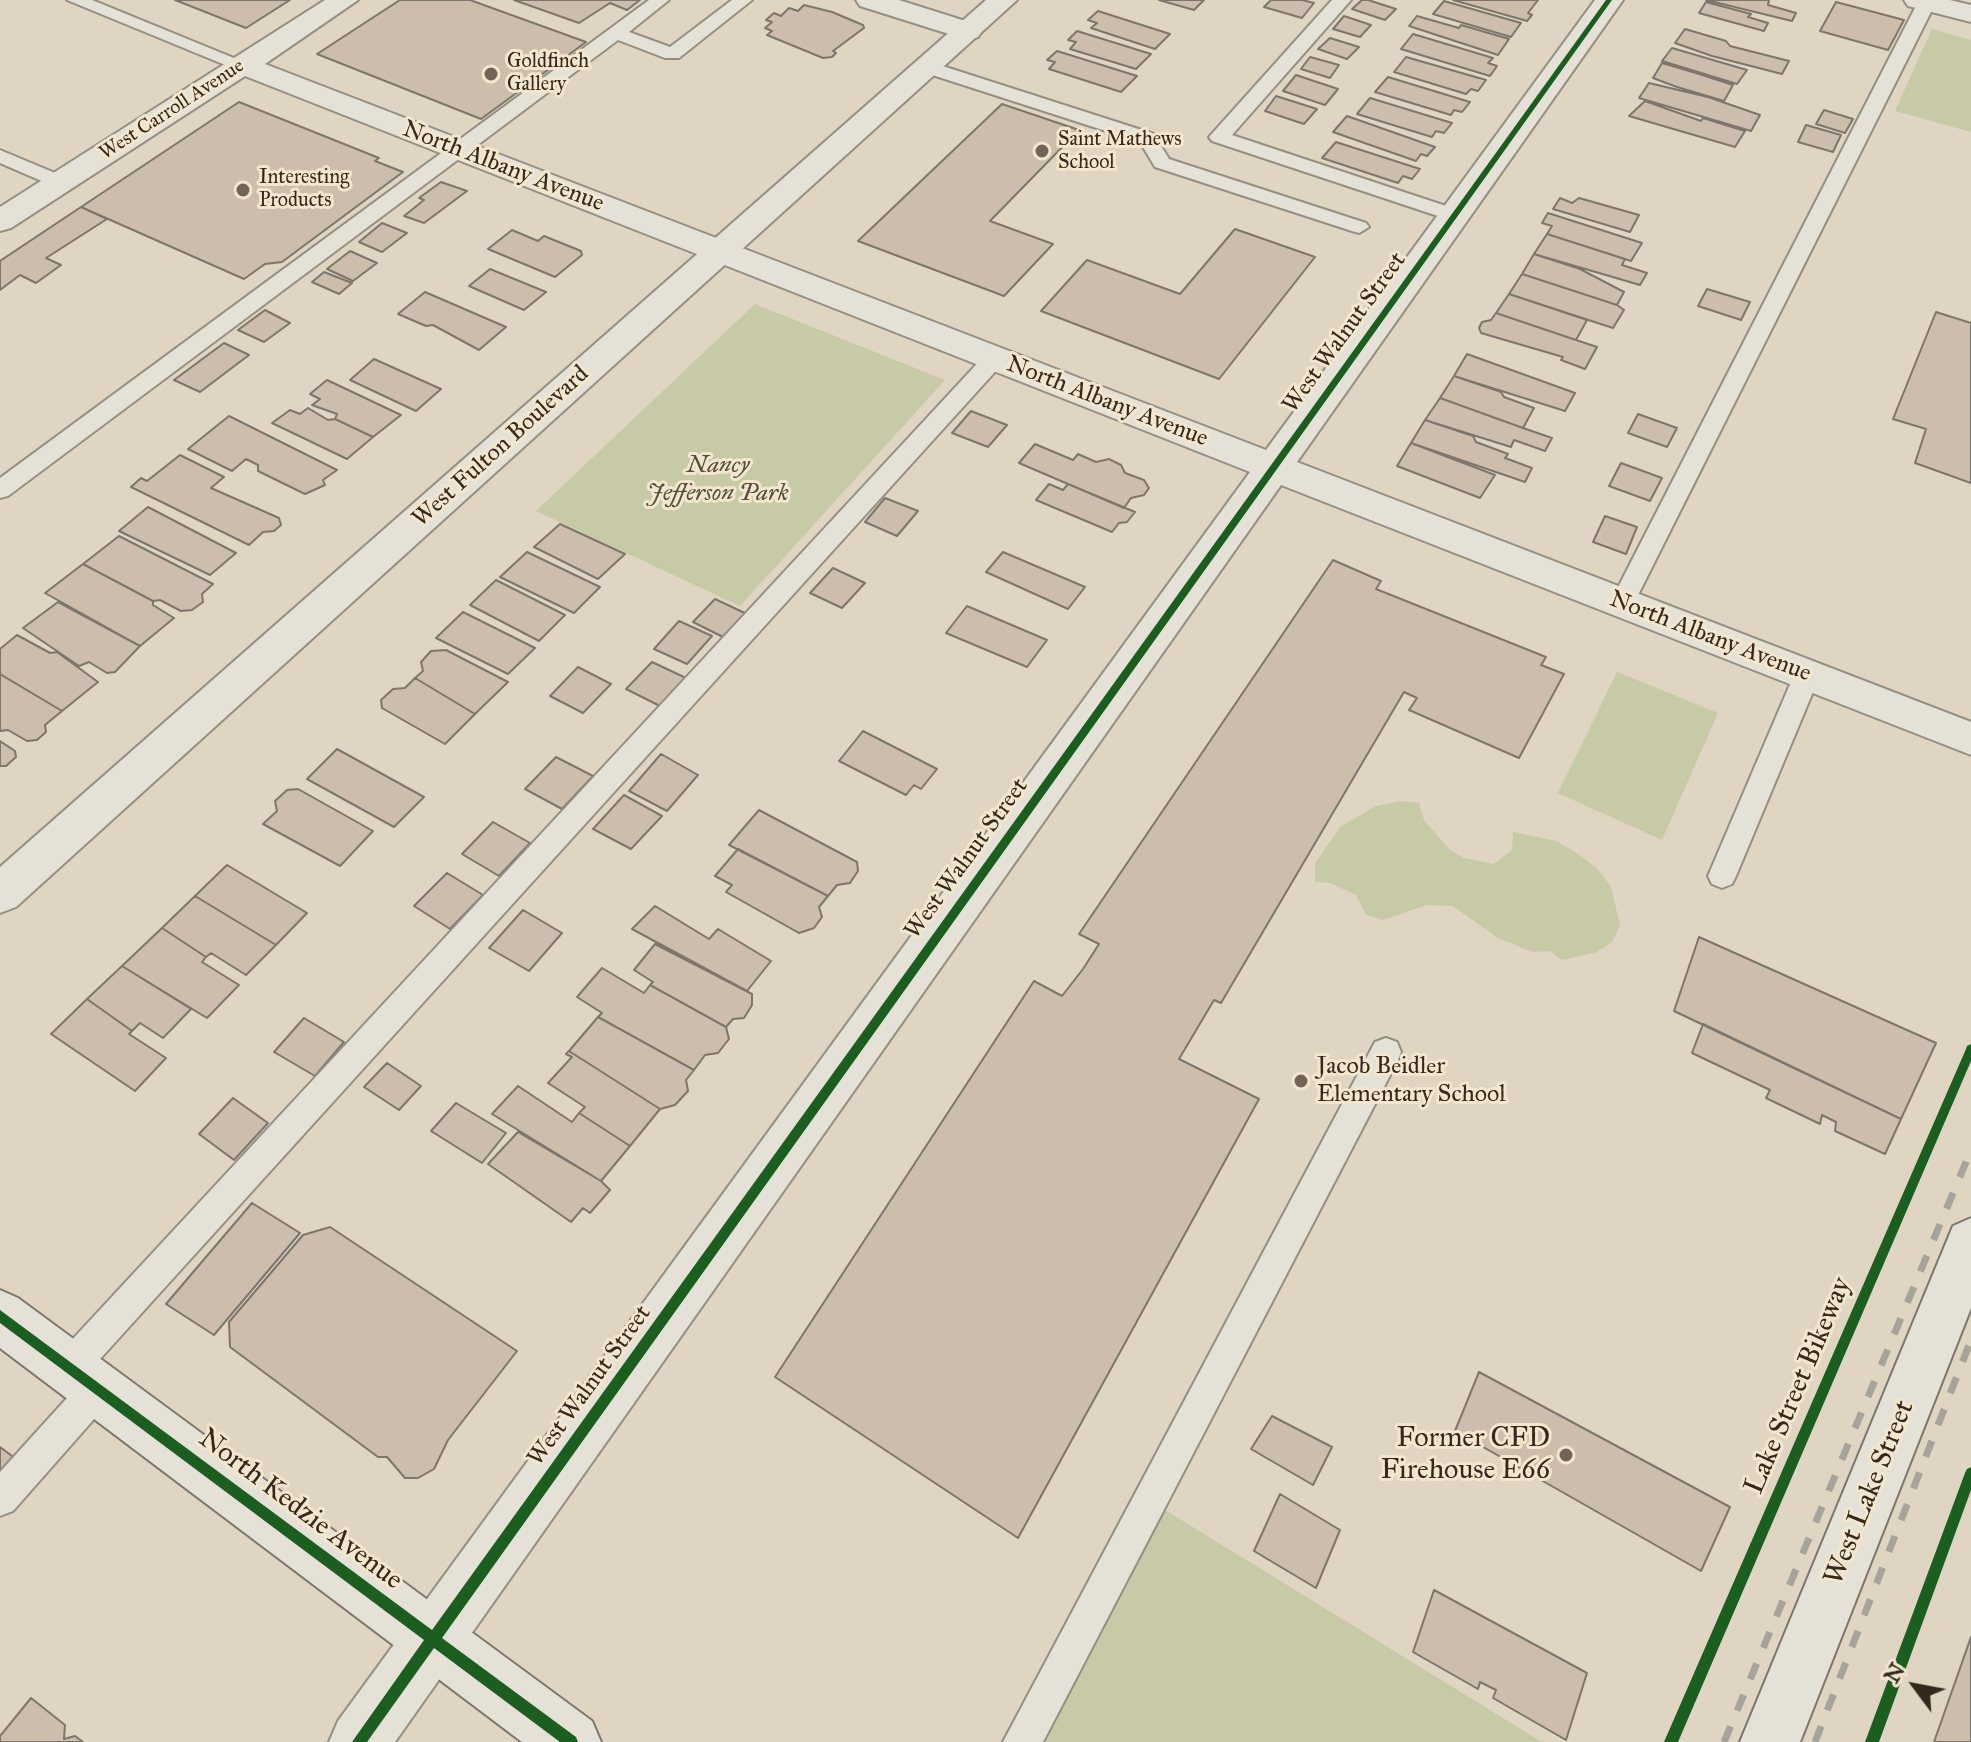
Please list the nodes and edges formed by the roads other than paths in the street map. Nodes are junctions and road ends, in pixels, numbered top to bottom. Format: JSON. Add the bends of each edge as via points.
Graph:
{"nodes":[{"id":1,"x":344,"y":0,"type":"edge"},
{"id":2,"x":660,"y":0,"type":"edge"},
{"id":3,"x":703,"y":0,"type":"edge"},
{"id":4,"x":870,"y":0,"type":"edge"},
{"id":5,"x":1003,"y":0,"type":"edge"},
{"id":6,"x":1342,"y":0,"type":"edge"},
{"id":7,"x":1609,"y":0,"type":"edge"},
{"id":8,"x":82,"y":1,"type":"edge"},
{"id":9,"x":1925,"y":1,"type":"edge"},
{"id":10,"x":737,"y":5,"type":"edge"},
{"id":11,"x":1971,"y":14,"type":"edge"},
{"id":12,"x":968,"y":31,"type":"junction"},
{"id":13,"x":616,"y":33,"type":"junction"},
{"id":14,"x":242,"y":65,"type":"junction"},
{"id":15,"x":927,"y":67,"type":"junction"},
{"id":16,"x":459,"y":149,"type":"junction"},
{"id":17,"x":0,"y":156,"type":"edge"},
{"id":18,"x":60,"y":182,"type":"junction"},
{"id":19,"x":1454,"y":215,"type":"junction"},
{"id":20,"x":0,"y":221,"type":"edge"},
{"id":21,"x":1359,"y":227,"type":"dead end"},
{"id":22,"x":720,"y":251,"type":"junction"},
{"id":23,"x":995,"y":358,"type":"junction"},
{"id":24,"x":1273,"y":467,"type":"junction"},
{"id":25,"x":0,"y":490,"type":"edge"},
{"id":26,"x":1622,"y":603,"type":"junction"},
{"id":27,"x":1807,"y":675,"type":"junction"},
{"id":28,"x":1971,"y":739,"type":"edge"},
{"id":29,"x":1722,"y":876,"type":"dead end"},
{"id":30,"x":0,"y":894,"type":"edge"},
{"id":31,"x":1386,"y":1052,"type":"dead end"},
{"id":32,"x":1971,"y":1243,"type":"edge"},
{"id":33,"x":0,"y":1316,"type":"edge"},
{"id":34,"x":84,"y":1378,"type":"junction"},
{"id":35,"x":0,"y":1498,"type":"edge"},
{"id":36,"x":433,"y":1640,"type":"junction"},
{"id":37,"x":359,"y":1742,"type":"edge"},
{"id":38,"x":571,"y":1742,"type":"edge"},
{"id":39,"x":1022,"y":1742,"type":"edge"},
{"id":40,"x":1770,"y":1742,"type":"edge"}],
"edges":[{"from":1,"to":14,"type":"street","name":"West Carroll Avenue"},
{"from":2,"to":13,"type":"lane"},
{"from":3,"to":10,"type":"lane"},
{"from":4,"to":12,"type":"street"},
{"from":5,"to":12,"type":"street","name":"West Fulton Boulevard"},
{"from":6,"to":19,"type":"lane","via":[[1219,137]]},
{"from":7,"to":19,"type":"street","name":"West Walnut Street"},
{"from":8,"to":14,"type":"lane"},
{"from":9,"to":11,"type":"street"},
{"from":9,"to":26,"type":"lane"},
{"from":10,"to":13,"type":"lane","via":[[672,54]]},
{"from":12,"to":15,"type":"street","name":"West Fulton Boulevard"},
{"from":13,"to":16,"type":"lane"},
{"from":14,"to":16,"type":"street","name":"North Albany Avenue"},
{"from":14,"to":18,"type":"street","name":"West Carroll Avenue"},
{"from":15,"to":21,"type":"lane","via":[[1147,138],[1162,163]]},
{"from":15,"to":22,"type":"street","name":"West Fulton Boulevard"},
{"from":16,"to":22,"type":"street","name":"North Albany Avenue"},
{"from":16,"to":25,"type":"lane"},
{"from":17,"to":18,"type":"lane"},
{"from":18,"to":20,"type":"street","name":"West Carroll Avenue"},
{"from":19,"to":24,"type":"street","name":"West Walnut Street"},
{"from":22,"to":23,"type":"street","name":"North Albany Avenue"},
{"from":22,"to":30,"type":"street","name":"West Fulton Boulevard"},
{"from":23,"to":24,"type":"street","name":"North Albany Avenue"},
{"from":23,"to":34,"type":"lane"},
{"from":24,"to":26,"type":"street","name":"North Albany Avenue"},
{"from":24,"to":36,"type":"street","name":"West Walnut Street"},
{"from":26,"to":27,"type":"street","name":"North Albany Avenue"},
{"from":27,"to":28,"type":"street","name":"North Albany Avenue"},
{"from":27,"to":29,"type":"lane"},
{"from":31,"to":39,"type":"lane"},
{"from":32,"to":40,"type":"street","name":"West Lake Street"},
{"from":33,"to":34,"type":"street","name":"North Kedzie Avenue"},
{"from":34,"to":35,"type":"lane"},
{"from":34,"to":36,"type":"street","name":"North Kedzie Avenue"},
{"from":36,"to":37,"type":"street","name":"West Walnut Street"},
{"from":36,"to":38,"type":"street","name":"North Kedzie Avenue"}]}
